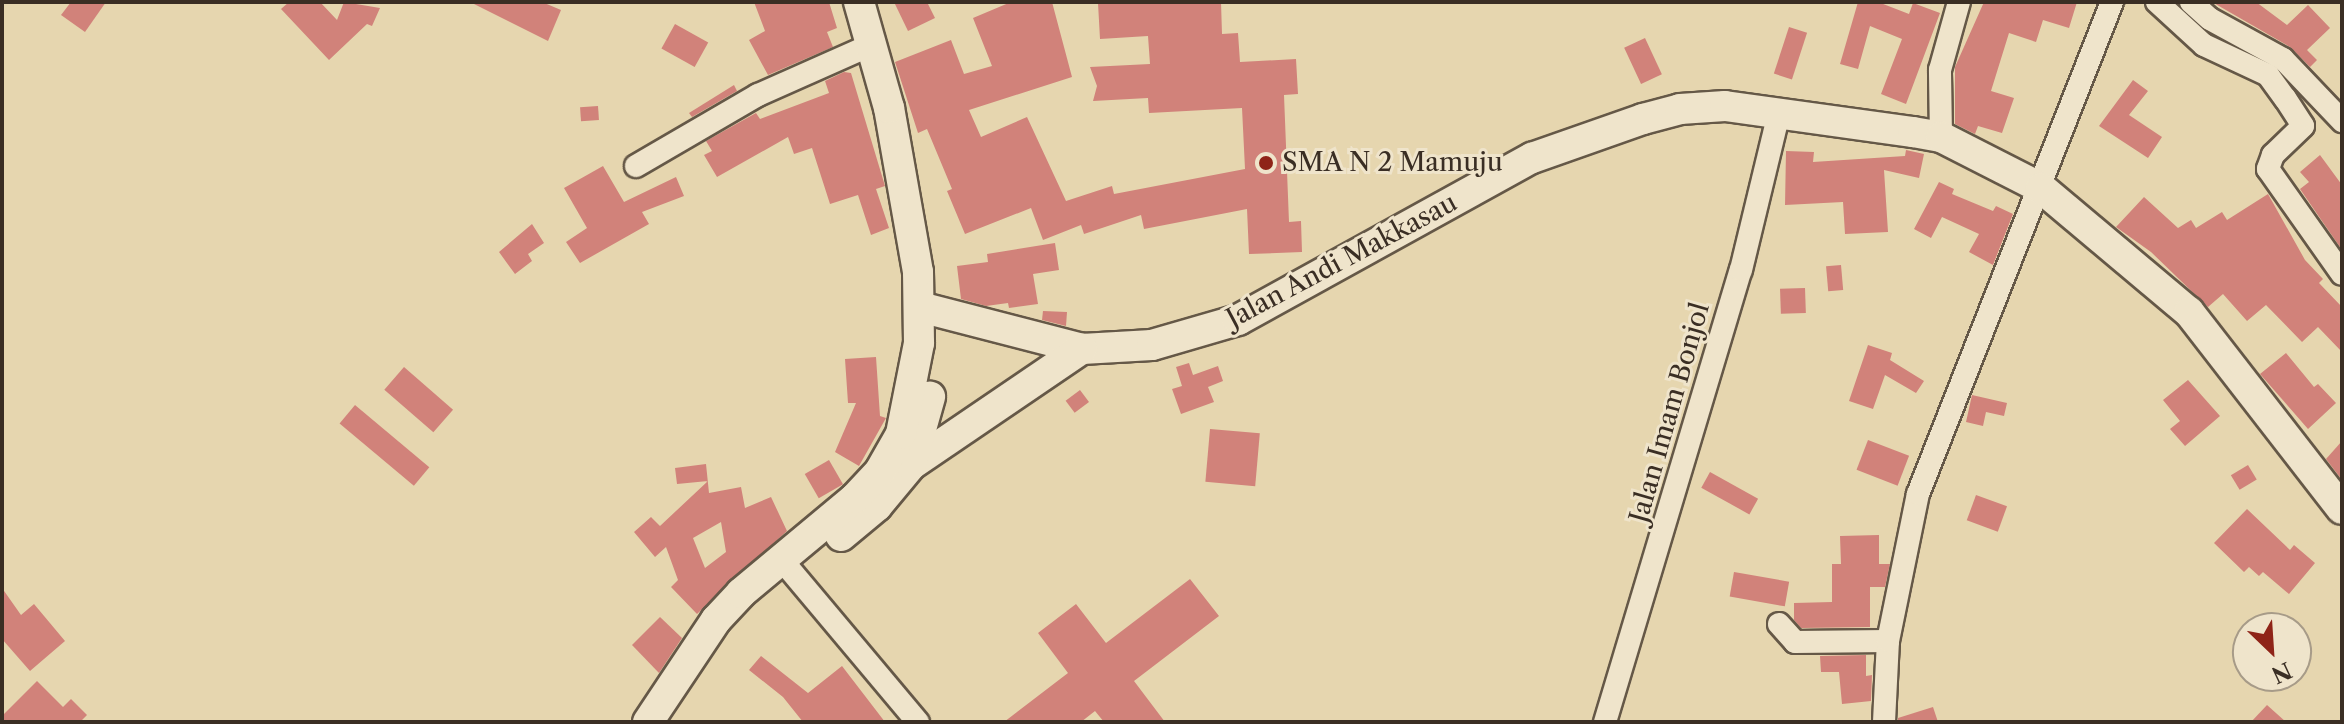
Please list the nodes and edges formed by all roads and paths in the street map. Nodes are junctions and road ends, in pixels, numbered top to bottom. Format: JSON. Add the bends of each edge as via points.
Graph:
{"nodes":[{"id":1,"x":859,"y":2,"type":"edge"},
{"id":2,"x":1959,"y":2,"type":"edge"},
{"id":3,"x":2112,"y":2,"type":"edge"},
{"id":4,"x":2157,"y":2,"type":"edge"},
{"id":5,"x":2191,"y":2,"type":"edge"},
{"id":6,"x":871,"y":45,"type":"junction"},
{"id":7,"x":2325,"y":114,"type":"edge"},
{"id":8,"x":1778,"y":117,"type":"junction"},
{"id":9,"x":1941,"y":137,"type":"junction"},
{"id":10,"x":636,"y":166,"type":"dead end"},
{"id":11,"x":2041,"y":188,"type":"junction"},
{"id":12,"x":2342,"y":274,"type":"edge"},
{"id":13,"x":929,"y":311,"type":"junction"},
{"id":14,"x":1082,"y":349,"type":"junction"},
{"id":15,"x":911,"y":465,"type":"junction"},
{"id":16,"x":2342,"y":509,"type":"edge"},
{"id":17,"x":788,"y":567,"type":"junction"},
{"id":18,"x":1779,"y":624,"type":"dead end"},
{"id":19,"x":1888,"y":641,"type":"junction"},
{"id":20,"x":648,"y":722,"type":"edge"},
{"id":21,"x":671,"y":722,"type":"edge"},
{"id":22,"x":918,"y":722,"type":"edge"},
{"id":23,"x":1605,"y":722,"type":"edge"},
{"id":24,"x":1884,"y":722,"type":"edge"}],
"edges":[{"from":1,"to":6,"type":"street"},
{"from":2,"to":9,"type":"street","via":[[1940,70]]},
{"from":3,"to":11,"type":"street"},
{"from":4,"to":7,"type":"street","via":[[2204,45],[2268,75]]},
{"from":5,"to":7,"type":"street","via":[[2210,19],[2283,59]]},
{"from":6,"to":10,"type":"street","via":[[758,95]]},
{"from":6,"to":13,"type":"street","via":[[889,108],[909,139],[924,192]]},
{"from":7,"to":12,"type":"street","via":[[2273,155],[2268,169]]},
{"from":8,"to":9,"type":"street","name":"Jalan Andi Makkasau"},
{"from":8,"to":14,"type":"street","name":"Jalan Andi Makkasau","via":[[1725,106],[1680,109],[1643,119],[1532,158],[1238,320],[1152,345]]},
{"from":8,"to":23,"type":"street","name":"Jalan Imam Bonjol","via":[[1741,270]]},
{"from":9,"to":11,"type":"street","name":"Jalan Andi Makkasau"},
{"from":11,"to":16,"type":"street","name":"Jalan Andi Makkasau","via":[[2189,312]]},
{"from":11,"to":19,"type":"street","via":[[1918,494]]},
{"from":13,"to":14,"type":"street","via":[[1028,331]]},
{"from":13,"to":15,"type":"street","via":[[926,421]]},
{"from":13,"to":17,"type":"street","via":[[893,452]]},
{"from":14,"to":15,"type":"street"},
{"from":15,"to":17,"type":"street","via":[[877,506]]},
{"from":17,"to":20,"type":"street","via":[[716,620]]},
{"from":17,"to":21,"type":"street","via":[[729,633]]},
{"from":17,"to":22,"type":"street"},
{"from":18,"to":19,"type":"street","via":[[1795,642]]},
{"from":19,"to":24,"type":"street"}]}
